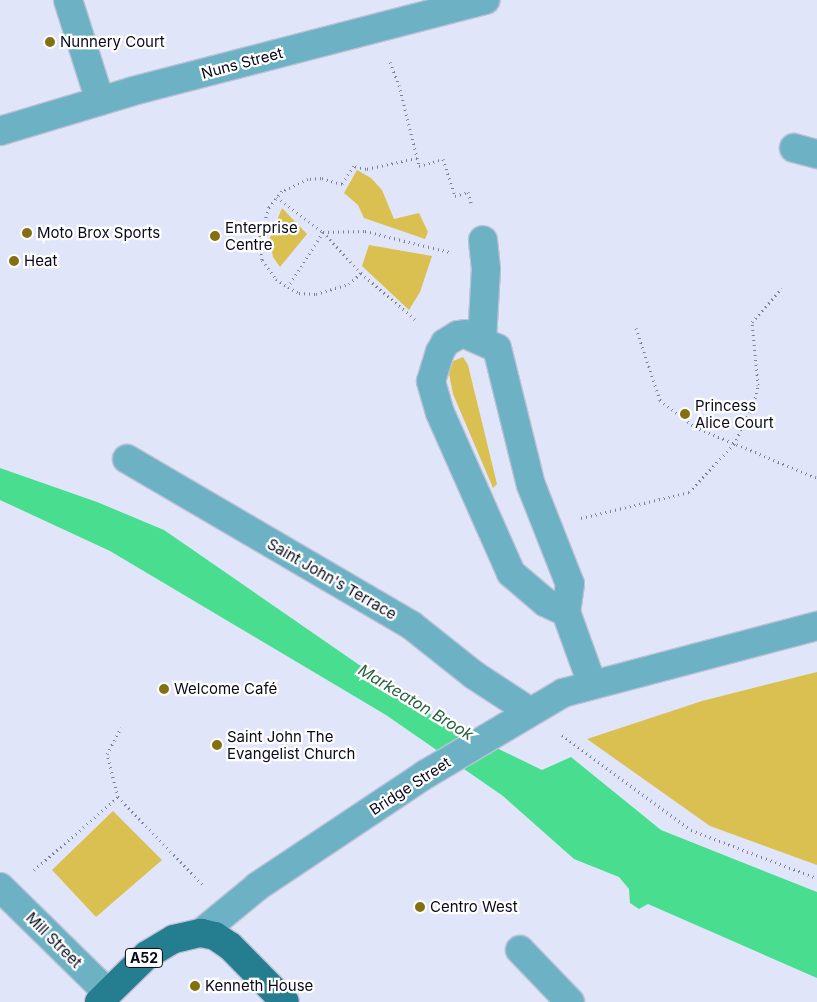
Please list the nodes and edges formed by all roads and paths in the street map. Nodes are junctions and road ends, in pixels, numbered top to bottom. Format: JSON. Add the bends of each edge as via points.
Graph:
{"nodes":[{"id":1,"x":68,"y":0,"type":"edge"},
{"id":2,"x":485,"y":0,"type":"edge"},
{"id":3,"x":455,"y":4,"type":"edge"},
{"id":4,"x":399,"y":86,"type":"dead end"},
{"id":5,"x":100,"y":101,"type":"junction"},
{"id":6,"x":0,"y":131,"type":"edge"},
{"id":7,"x":417,"y":158,"type":"junction"},
{"id":8,"x":277,"y":196,"type":"junction"},
{"id":9,"x":323,"y":232,"type":"junction"},
{"id":10,"x":484,"y":251,"type":"junction"},
{"id":11,"x":361,"y":273,"type":"junction"},
{"id":12,"x":288,"y":287,"type":"junction"},
{"id":13,"x":782,"y":288,"type":"dead end"},
{"id":14,"x":636,"y":328,"type":"dead end"},
{"id":15,"x":482,"y":340,"type":"junction"},
{"id":16,"x":440,"y":352,"type":"junction"},
{"id":17,"x":734,"y":444,"type":"junction"},
{"id":18,"x":127,"y":459,"type":"dead end"},
{"id":19,"x":817,"y":478,"type":"edge"},
{"id":20,"x":547,"y":526,"type":"junction"},
{"id":21,"x":566,"y":612,"type":"junction"},
{"id":22,"x":817,"y":626,"type":"edge"},
{"id":23,"x":592,"y":684,"type":"junction"},
{"id":24,"x":529,"y":711,"type":"junction"},
{"id":25,"x":121,"y":728,"type":"dead end"},
{"id":26,"x":118,"y":797,"type":"junction"},
{"id":27,"x":817,"y":878,"type":"edge"},
{"id":28,"x":2,"y":894,"type":"edge"},
{"id":29,"x":226,"y":910,"type":"junction"},
{"id":30,"x":201,"y":933,"type":"junction"},
{"id":31,"x":520,"y":950,"type":"dead end"},
{"id":32,"x":103,"y":998,"type":"edge"},
{"id":33,"x":285,"y":1002,"type":"edge"},
{"id":34,"x":570,"y":1002,"type":"edge"}],
"edges":[{"from":1,"to":5,"type":"street"},
{"from":2,"to":3,"type":"street","name":"Nuns Street"},
{"from":3,"to":5,"type":"street","name":"Nuns Street"},
{"from":4,"to":7,"type":"path"},
{"from":5,"to":6,"type":"street","name":"Nuns Street"},
{"from":7,"to":8,"type":"path","via":[[366,169],[354,166],[342,184],[321,178],[308,179]]},
{"from":7,"to":10,"type":"path","via":[[419,166],[444,159],[455,196],[468,192]]},
{"from":8,"to":9,"type":"path"},
{"from":8,"to":12,"type":"path","via":[[262,223],[259,239],[262,260],[276,279]]},
{"from":9,"to":10,"type":"path","via":[[365,230]]},
{"from":9,"to":11,"type":"path"},
{"from":9,"to":12,"type":"path"},
{"from":10,"to":15,"type":"street"},
{"from":11,"to":12,"type":"path","via":[[349,284],[316,294],[299,293]]},
{"from":11,"to":16,"type":"path","via":[[428,331]]},
{"from":13,"to":17,"type":"path","via":[[752,322],[758,385],[754,403]]},
{"from":14,"to":17,"type":"path","via":[[660,400],[695,427]]},
{"from":15,"to":16,"type":"street","via":[[458,335],[445,343]]},
{"from":15,"to":20,"type":"street","via":[[497,348],[531,485]]},
{"from":16,"to":21,"type":"street","via":[[431,381],[440,412],[511,573],[545,602]]},
{"from":17,"to":19,"type":"path"},
{"from":17,"to":20,"type":"path","via":[[689,492]]},
{"from":18,"to":24,"type":"street","name":"Saint John's Terrace","via":[[411,625],[474,675]]},
{"from":20,"to":21,"type":"street","via":[[570,584]]},
{"from":21,"to":23,"type":"street"},
{"from":22,"to":23,"type":"street","name":"Bridge Street"},
{"from":23,"to":24,"type":"street","name":"Bridge Street","via":[[563,693]]},
{"from":24,"to":27,"type":"path","via":[[691,830]]},
{"from":24,"to":29,"type":"street","name":"Bridge Street","via":[[426,774]]},
{"from":25,"to":26,"type":"path","via":[[107,754]]},
{"from":26,"to":28,"type":"path"},
{"from":26,"to":29,"type":"path"},
{"from":28,"to":32,"type":"street","name":"Mill Street"},
{"from":29,"to":30,"type":"street","name":"Bridge Street"},
{"from":30,"to":32,"type":"main road","number":"A52","via":[[174,939],[147,955]]},
{"from":30,"to":33,"type":"main road","via":[[215,936],[230,946]]},
{"from":31,"to":34,"type":"street"}]}
